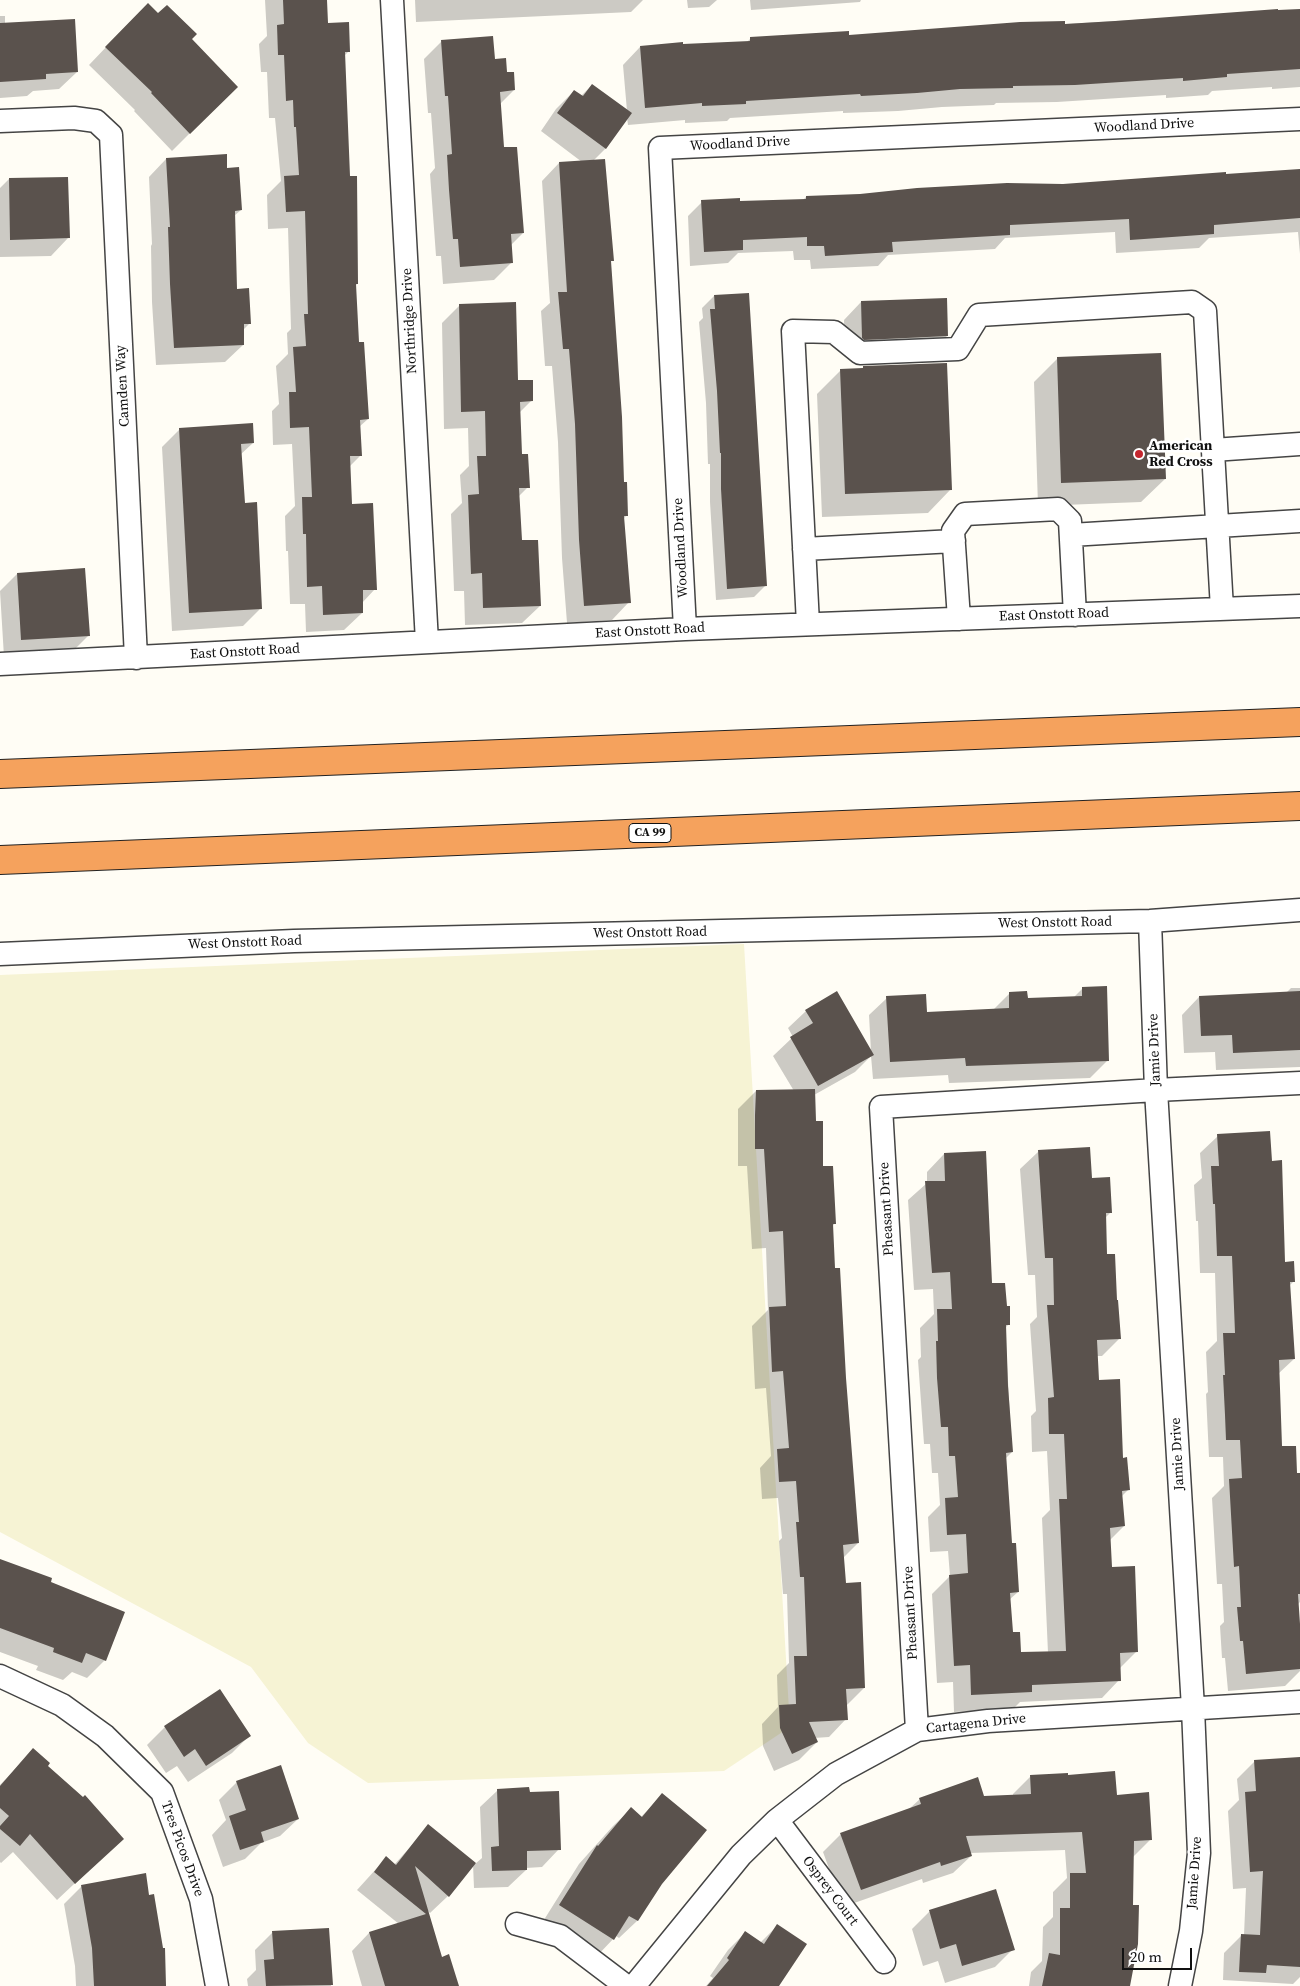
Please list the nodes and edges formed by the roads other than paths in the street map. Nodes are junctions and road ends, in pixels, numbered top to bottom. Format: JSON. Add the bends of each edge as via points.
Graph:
{"nodes":[{"id":1,"x":392,"y":0,"type":"edge"},
{"id":2,"x":1300,"y":119,"type":"edge"},
{"id":3,"x":0,"y":121,"type":"edge"},
{"id":4,"x":1300,"y":444,"type":"edge"},
{"id":5,"x":1213,"y":450,"type":"junction"},
{"id":6,"x":1300,"y":521,"type":"edge"},
{"id":7,"x":1217,"y":526,"type":"junction"},
{"id":8,"x":1071,"y":535,"type":"junction"},
{"id":9,"x":954,"y":541,"type":"junction"},
{"id":10,"x":804,"y":549,"type":"junction"},
{"id":11,"x":1300,"y":606,"type":"edge"},
{"id":12,"x":1222,"y":609,"type":"junction"},
{"id":13,"x":1075,"y":615,"type":"junction"},
{"id":14,"x":959,"y":619,"type":"junction"},
{"id":15,"x":808,"y":624,"type":"junction"},
{"id":16,"x":685,"y":629,"type":"junction"},
{"id":17,"x":427,"y":642,"type":"junction"},
{"id":18,"x":136,"y":658,"type":"junction"},
{"id":19,"x":0,"y":664,"type":"edge"},
{"id":20,"x":1300,"y":722,"type":"edge"},
{"id":21,"x":0,"y":774,"type":"edge"},
{"id":22,"x":1300,"y":806,"type":"edge"},
{"id":23,"x":0,"y":860,"type":"edge"},
{"id":24,"x":1300,"y":910,"type":"edge"},
{"id":25,"x":1150,"y":921,"type":"junction"},
{"id":26,"x":0,"y":954,"type":"edge"},
{"id":27,"x":1300,"y":1083,"type":"edge"},
{"id":28,"x":1156,"y":1090,"type":"junction"},
{"id":29,"x":0,"y":1676,"type":"edge"},
{"id":30,"x":1300,"y":1702,"type":"edge"},
{"id":31,"x":1193,"y":1708,"type":"junction"},
{"id":32,"x":917,"y":1730,"type":"junction"},
{"id":33,"x":777,"y":1820,"type":"junction"},
{"id":34,"x":517,"y":1924,"type":"dead end"},
{"id":35,"x":884,"y":1962,"type":"dead end"},
{"id":36,"x":217,"y":1986,"type":"edge"},
{"id":37,"x":626,"y":1986,"type":"edge"},
{"id":38,"x":634,"y":1986,"type":"edge"},
{"id":39,"x":1180,"y":1986,"type":"edge"}],
"edges":[{"from":1,"to":17,"type":"street","name":"Northridge Drive"},
{"from":2,"to":16,"type":"street","name":"Woodland Drive","via":[[660,148]]},
{"from":3,"to":18,"type":"street","name":"Camden Way","via":[[74,118],[96,121],[111,135]]},
{"from":4,"to":5,"type":"street"},
{"from":5,"to":7,"type":"street"},
{"from":5,"to":10,"type":"street","via":[[1205,311],[1192,302],[979,315],[958,350],[860,353],[834,332],[793,331]]},
{"from":6,"to":7,"type":"street"},
{"from":7,"to":8,"type":"street"},
{"from":7,"to":12,"type":"street"},
{"from":8,"to":9,"type":"street","via":[[1070,521],[1058,509],[965,514],[954,531]]},
{"from":8,"to":13,"type":"street"},
{"from":9,"to":10,"type":"street"},
{"from":9,"to":14,"type":"street"},
{"from":10,"to":15,"type":"street"},
{"from":11,"to":12,"type":"street","name":"East Onstott Road"},
{"from":12,"to":13,"type":"street","name":"East Onstott Road"},
{"from":13,"to":14,"type":"street","name":"East Onstott Road"},
{"from":14,"to":15,"type":"street","name":"East Onstott Road"},
{"from":15,"to":16,"type":"street","name":"East Onstott Road"},
{"from":16,"to":17,"type":"street","name":"East Onstott Road"},
{"from":17,"to":18,"type":"street","name":"East Onstott Road"},
{"from":18,"to":19,"type":"street","name":"East Onstott Road"},
{"from":20,"to":21,"type":"highway"},
{"from":22,"to":23,"type":"highway","number":"CA 99"},
{"from":24,"to":25,"type":"street","name":"West Onstott Road"},
{"from":25,"to":26,"type":"street","name":"West Onstott Road","via":[[294,941]]},
{"from":25,"to":28,"type":"street","name":"Jamie Drive"},
{"from":27,"to":28,"type":"street","name":"Pheasant Drive"},
{"from":28,"to":31,"type":"street","name":"Jamie Drive"},
{"from":28,"to":32,"type":"street","name":"Pheasant Drive","via":[[882,1107]]},
{"from":29,"to":36,"type":"street","name":"Tres Picos Drive","via":[[62,1705],[105,1736],[162,1792],[201,1899]]},
{"from":30,"to":31,"type":"street","name":"Cartagena Drive"},
{"from":31,"to":32,"type":"street","name":"Cartagena Drive","via":[[988,1721]]},
{"from":31,"to":39,"type":"street","name":"Jamie Drive","via":[[1199,1853]]},
{"from":32,"to":33,"type":"street","name":"Cartagena Drive","via":[[836,1774]]},
{"from":33,"to":35,"type":"street","name":"Osprey Court"},
{"from":33,"to":38,"type":"street","name":"Cartagena Drive","via":[[740,1855]]},
{"from":34,"to":37,"type":"street","via":[[560,1936]]}]}
